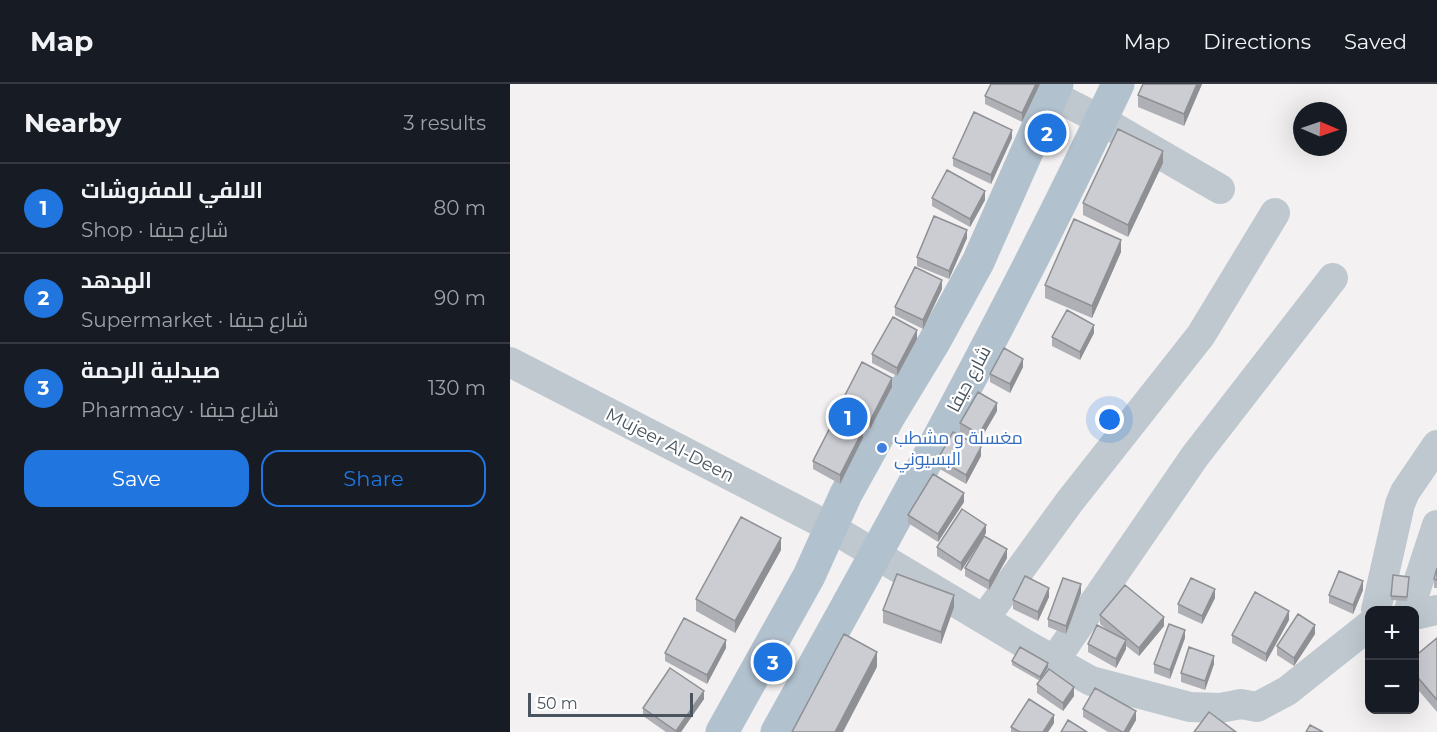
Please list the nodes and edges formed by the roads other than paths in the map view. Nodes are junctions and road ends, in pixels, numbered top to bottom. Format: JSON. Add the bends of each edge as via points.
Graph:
{"nodes":[{"id":1,"x":1118,"y":84,"type":"edge"},
{"id":2,"x":1055,"y":89,"type":"edge"},
{"id":3,"x":1101,"y":120,"type":"junction"},
{"id":4,"x":1220,"y":189,"type":"dead end"},
{"id":5,"x":1275,"y":213,"type":"dead end"},
{"id":6,"x":1333,"y":278,"type":"dead end"},
{"id":7,"x":515,"y":373,"type":"edge"},
{"id":8,"x":1437,"y":445,"type":"edge"},
{"id":9,"x":1437,"y":525,"type":"edge"},
{"id":10,"x":830,"y":527,"type":"junction"},
{"id":11,"x":877,"y":554,"type":"junction"},
{"id":12,"x":1377,"y":606,"type":"edge"},
{"id":13,"x":1410,"y":606,"type":"edge"},
{"id":14,"x":1437,"y":610,"type":"edge"},
{"id":15,"x":1419,"y":614,"type":"edge"},
{"id":16,"x":984,"y":619,"type":"junction"},
{"id":17,"x":1365,"y":629,"type":"edge"},
{"id":18,"x":1054,"y":661,"type":"junction"},
{"id":19,"x":722,"y":732,"type":"edge"},
{"id":20,"x":777,"y":732,"type":"edge"}],
"edges":[{"from":1,"to":3,"type":"main road","name":"شارع حيفا"},
{"from":2,"to":3,"type":"street"},
{"from":2,"to":10,"type":"main road","via":[[978,262]]},
{"from":3,"to":4,"type":"street"},
{"from":3,"to":11,"type":"main road","name":"شارع حيفا","via":[[1059,208]]},
{"from":5,"to":16,"type":"street","via":[[1201,335],[1070,501]]},
{"from":6,"to":18,"type":"street","via":[[1195,456]]},
{"from":7,"to":10,"type":"street","name":"Mujeer Al-Deen"},
{"from":8,"to":12,"type":"street","via":[[1400,504]]},
{"from":9,"to":13,"type":"street"},
{"from":10,"to":11,"type":"street","name":"Mujeer Al-Deen"},
{"from":10,"to":19,"type":"main road","via":[[809,576]]},
{"from":11,"to":16,"type":"street","name":"Mujeer Al-Deen"},
{"from":11,"to":20,"type":"main road","name":"شارع حيفا"},
{"from":14,"to":15,"type":"street"},
{"from":16,"to":18,"type":"street","name":"Mujeer Al-Deen"},
{"from":17,"to":18,"type":"street","name":"Mujeer Al-Deen","via":[[1287,691],[1257,707],[1190,707],[1091,681]]}]}
